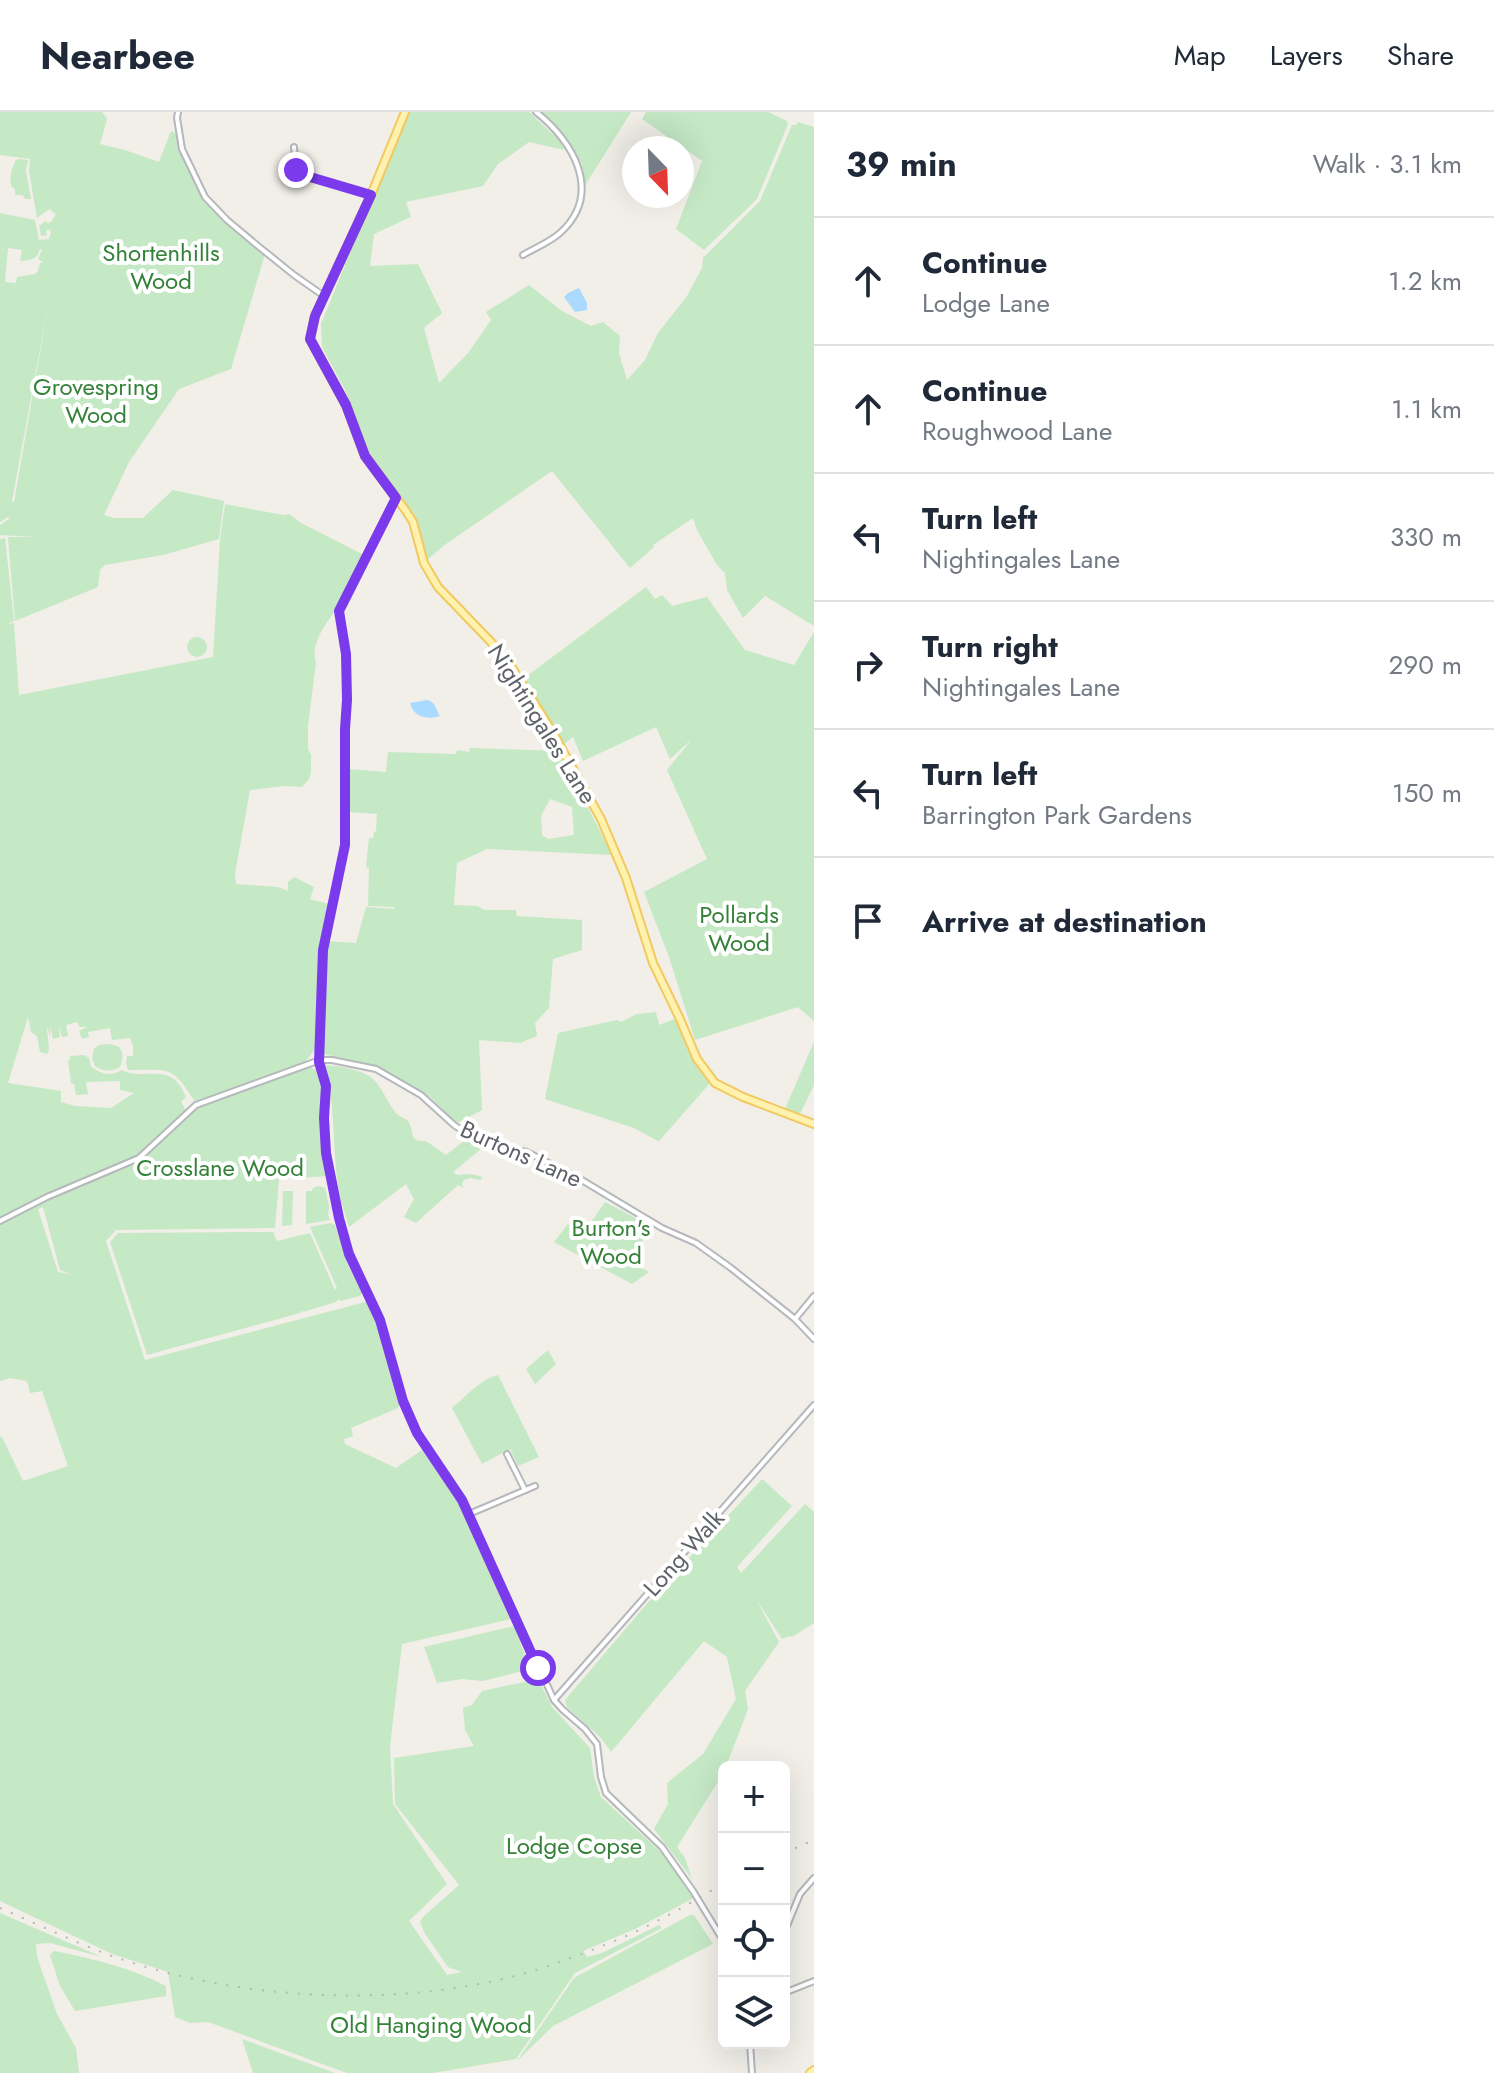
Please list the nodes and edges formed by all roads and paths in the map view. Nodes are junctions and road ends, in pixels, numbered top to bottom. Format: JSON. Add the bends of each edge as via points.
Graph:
{"nodes":[{"id":1,"x":178,"y":112,"type":"edge"},
{"id":2,"x":405,"y":112,"type":"edge"},
{"id":3,"x":536,"y":112,"type":"edge"},
{"id":4,"x":294,"y":147,"type":"dead end"},
{"id":5,"x":371,"y":195,"type":"junction"},
{"id":6,"x":523,"y":255,"type":"dead end"},
{"id":7,"x":324,"y":296,"type":"junction"},
{"id":8,"x":396,"y":498,"type":"junction"},
{"id":9,"x":320,"y":1061,"type":"junction"},
{"id":10,"x":814,"y":1124,"type":"edge"},
{"id":11,"x":0,"y":1221,"type":"edge"},
{"id":12,"x":814,"y":1296,"type":"edge"},
{"id":13,"x":795,"y":1319,"type":"junction"},
{"id":14,"x":814,"y":1339,"type":"edge"},
{"id":15,"x":814,"y":1405,"type":"edge"},
{"id":16,"x":507,"y":1454,"type":"dead end"},
{"id":17,"x":535,"y":1486,"type":"dead end"},
{"id":18,"x":525,"y":1490,"type":"junction"},
{"id":19,"x":469,"y":1514,"type":"junction"},
{"id":20,"x":554,"y":1700,"type":"junction"},
{"id":21,"x":814,"y":1878,"type":"edge"},
{"id":22,"x":790,"y":1915,"type":"edge"},
{"id":23,"x":718,"y":1932,"type":"edge"},
{"id":24,"x":814,"y":1981,"type":"edge"},
{"id":25,"x":790,"y":1991,"type":"edge"},
{"id":26,"x":750,"y":2049,"type":"edge"},
{"id":27,"x":752,"y":2073,"type":"edge"}],
"edges":[{"from":1,"to":7,"type":"street","via":[[182,149],[205,197]]},
{"from":2,"to":5,"type":"main road","name":"Nightingales Lane"},
{"from":3,"to":6,"type":"street","via":[[574,155],[581,194],[558,235]]},
{"from":4,"to":5,"type":"street","via":[[300,174]]},
{"from":5,"to":7,"type":"main road","name":"Nightingales Lane"},
{"from":7,"to":8,"type":"main road","name":"Nightingales Lane","via":[[310,339],[346,405],[365,456]]},
{"from":8,"to":9,"type":"street","via":[[339,611],[347,685],[345,845],[323,950]]},
{"from":8,"to":10,"type":"main road","name":"Nightingales Lane","via":[[413,522],[424,563],[438,587],[511,666],[601,819],[653,963],[697,1059],[715,1083]]},
{"from":9,"to":11,"type":"street","name":"Burtons Lane","via":[[196,1105],[139,1158]]},
{"from":9,"to":13,"type":"street","name":"Burtons Lane","via":[[376,1069],[421,1095],[472,1137],[527,1152],[580,1179],[696,1243]]},
{"from":9,"to":19,"type":"street","via":[[326,1086],[326,1153],[349,1254],[380,1320],[417,1433]]},
{"from":12,"to":13,"type":"street"},
{"from":13,"to":14,"type":"street","name":"Burtons Lane"},
{"from":15,"to":20,"type":"street","name":"Long Walk"},
{"from":16,"to":18,"type":"street"},
{"from":17,"to":18,"type":"street"},
{"from":18,"to":19,"type":"street"},
{"from":19,"to":20,"type":"street"},
{"from":20,"to":23,"type":"street","via":[[597,1744],[606,1793],[662,1847]]},
{"from":21,"to":22,"type":"street"},
{"from":24,"to":25,"type":"street"},
{"from":26,"to":27,"type":"street"}]}
